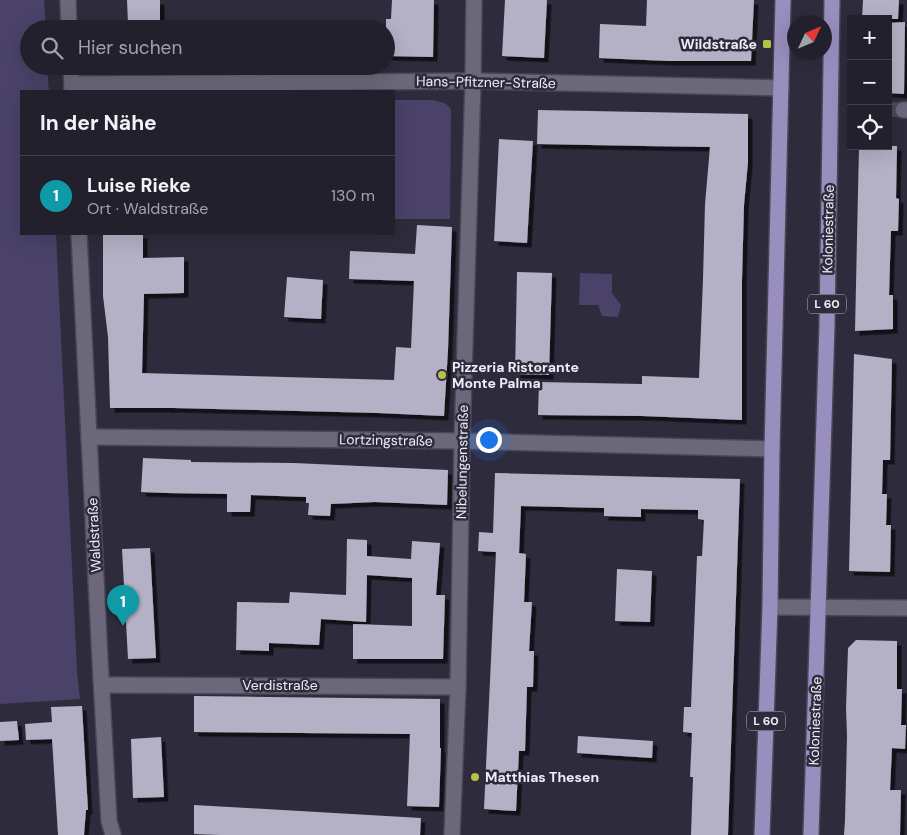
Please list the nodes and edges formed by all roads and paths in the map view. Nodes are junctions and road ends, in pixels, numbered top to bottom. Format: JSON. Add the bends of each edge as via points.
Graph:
{"nodes":[{"id":1,"x":68,"y":0,"type":"edge"},
{"id":2,"x":474,"y":0,"type":"edge"},
{"id":3,"x":783,"y":0,"type":"edge"},
{"id":4,"x":832,"y":0,"type":"edge"},
{"id":5,"x":69,"y":20,"type":"edge"},
{"id":6,"x":71,"y":75,"type":"edge"},
{"id":7,"x":473,"y":81,"type":"junction"},
{"id":8,"x":72,"y":88,"type":"edge"},
{"id":9,"x":781,"y":88,"type":"junction"},
{"id":10,"x":79,"y":235,"type":"edge"},
{"id":11,"x":89,"y":437,"type":"junction"},
{"id":12,"x":462,"y":441,"type":"junction"},
{"id":13,"x":772,"y":449,"type":"junction"},
{"id":14,"x":770,"y":607,"type":"junction"},
{"id":15,"x":819,"y":607,"type":"junction"},
{"id":16,"x":907,"y":608,"type":"edge"},
{"id":17,"x":102,"y":685,"type":"junction"},
{"id":18,"x":458,"y":686,"type":"junction"},
{"id":19,"x":113,"y":835,"type":"edge"},
{"id":20,"x":452,"y":835,"type":"edge"},
{"id":21,"x":762,"y":835,"type":"edge"},
{"id":22,"x":811,"y":835,"type":"edge"}],
"edges":[{"from":1,"to":5,"type":"street"},
{"from":2,"to":7,"type":"street","name":"Nibelungenstraße"},
{"from":3,"to":9,"type":"main road","number":"L 60"},
{"from":4,"to":15,"type":"main road","name":"Koloniestraße","number":"L 60"},
{"from":6,"to":8,"type":"street"},
{"from":7,"to":8,"type":"street","name":"Hans-Pfitzner-Straße"},
{"from":7,"to":9,"type":"street","name":"Hans-Pfitzner-Straße"},
{"from":7,"to":12,"type":"street","name":"Nibelungenstraße"},
{"from":9,"to":13,"type":"main road","number":"L 60"},
{"from":10,"to":11,"type":"street","name":"Waldstraße"},
{"from":11,"to":12,"type":"street","name":"Lortzingstraße"},
{"from":11,"to":17,"type":"street","name":"Waldstraße"},
{"from":12,"to":13,"type":"street","name":"Lortzingstraße"},
{"from":12,"to":18,"type":"street","name":"Nibelungenstraße"},
{"from":13,"to":14,"type":"main road","number":"L 60"},
{"from":14,"to":15,"type":"street"},
{"from":14,"to":21,"type":"main road","number":"L 60"},
{"from":15,"to":16,"type":"street"},
{"from":15,"to":22,"type":"main road","name":"Koloniestraße","number":"L 60"},
{"from":17,"to":18,"type":"street","name":"Verdistraße"},
{"from":17,"to":19,"type":"street","name":"Waldstraße","via":[[109,821]]},
{"from":18,"to":20,"type":"street","name":"Nibelungenstraße"}]}
